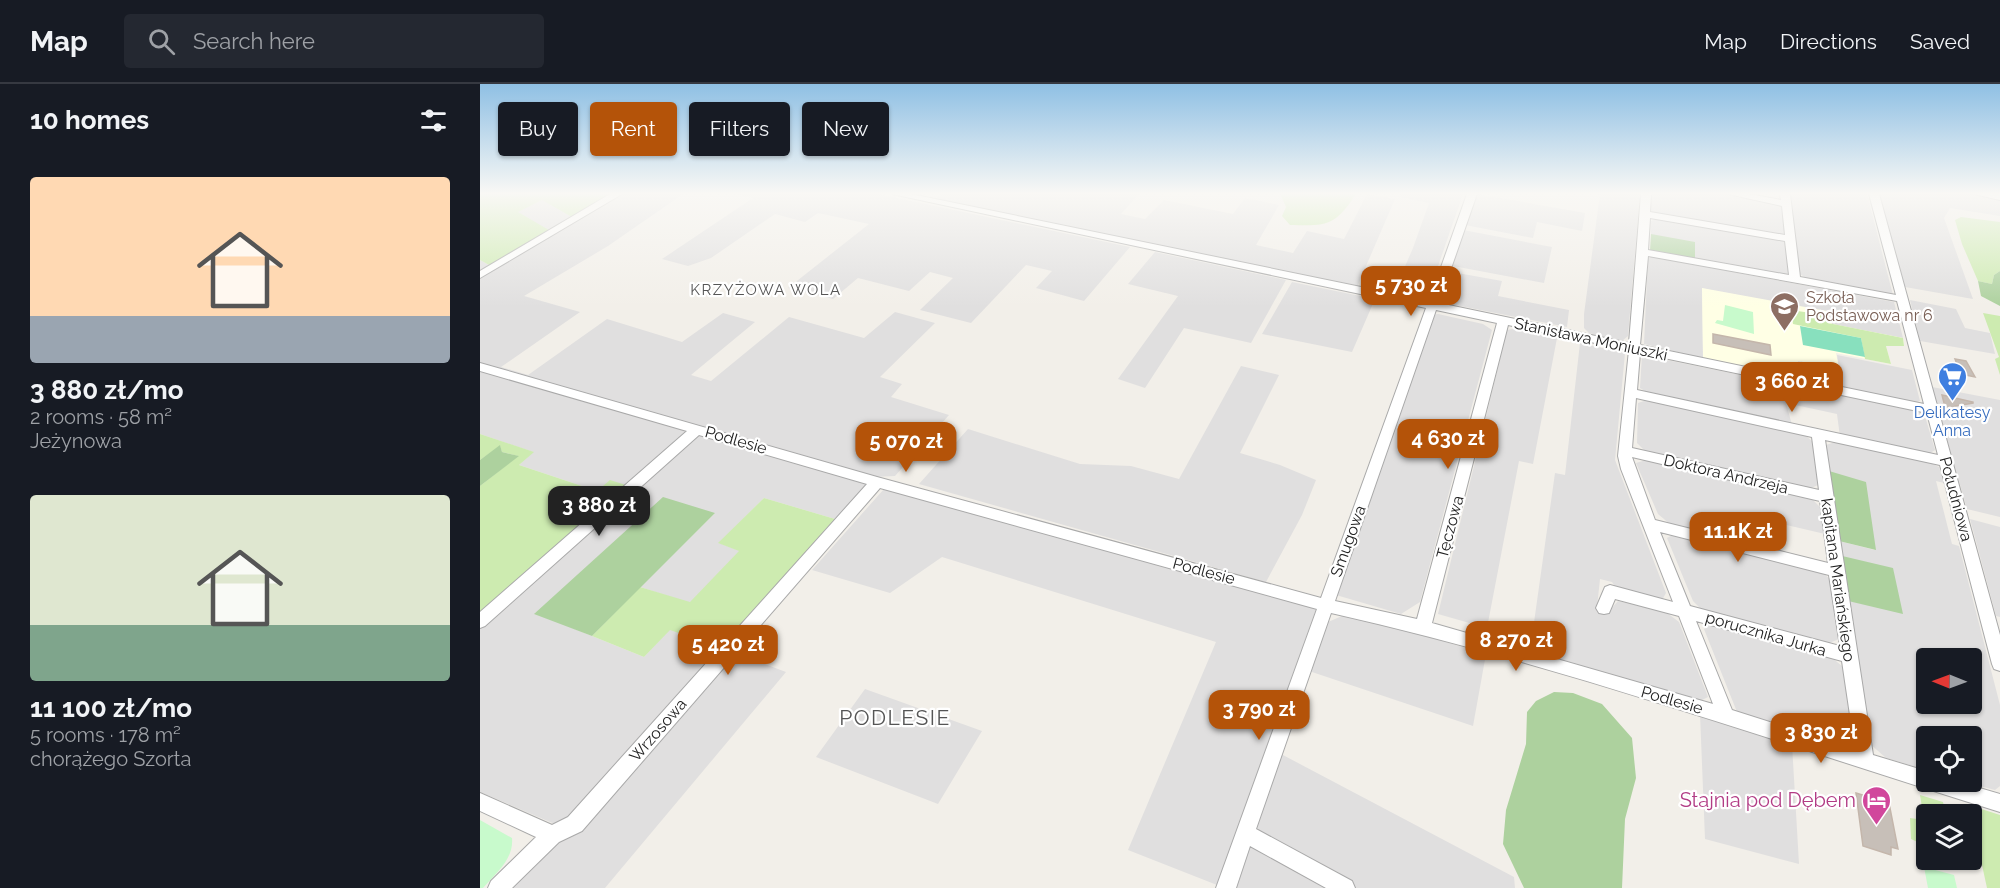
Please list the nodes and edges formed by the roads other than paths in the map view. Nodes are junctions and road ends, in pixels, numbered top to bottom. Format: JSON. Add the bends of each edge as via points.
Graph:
{"nodes":[{"id":1,"x":554,"y":232,"type":"edge"},
{"id":2,"x":1076,"y":232,"type":"edge"},
{"id":3,"x":1458,"y":232,"type":"edge"},
{"id":4,"x":1644,"y":232,"type":"edge"},
{"id":5,"x":1747,"y":232,"type":"edge"},
{"id":6,"x":1790,"y":232,"type":"edge"},
{"id":7,"x":1884,"y":232,"type":"edge"},
{"id":8,"x":1791,"y":239,"type":"junction"},
{"id":9,"x":1643,"y":252,"type":"junction"},
{"id":10,"x":480,"y":275,"type":"edge"},
{"id":11,"x":1795,"y":281,"type":"junction"},
{"id":12,"x":1902,"y":299,"type":"junction"},
{"id":13,"x":1431,"y":306,"type":"junction"},
{"id":14,"x":1503,"y":321,"type":"junction"},
{"id":15,"x":1635,"y":348,"type":"junction"},
{"id":16,"x":480,"y":368,"type":"edge"},
{"id":17,"x":1632,"y":393,"type":"junction"},
{"id":18,"x":1932,"y":410,"type":"junction"},
{"id":19,"x":698,"y":429,"type":"junction"},
{"id":20,"x":1818,"y":435,"type":"junction"},
{"id":21,"x":1626,"y":451,"type":"junction"},
{"id":22,"x":1947,"y":462,"type":"junction"},
{"id":23,"x":877,"y":482,"type":"junction"},
{"id":24,"x":1826,"y":497,"type":"junction"},
{"id":25,"x":1650,"y":524,"type":"junction"},
{"id":26,"x":1836,"y":571,"type":"junction"},
{"id":27,"x":1325,"y":605,"type":"junction"},
{"id":28,"x":1604,"y":608,"type":"dead end"},
{"id":29,"x":1684,"y":611,"type":"junction"},
{"id":30,"x":480,"y":621,"type":"edge"},
{"id":31,"x":1424,"y":627,"type":"junction"},
{"id":32,"x":1849,"y":657,"type":"junction"},
{"id":33,"x":2000,"y":664,"type":"edge"},
{"id":34,"x":1726,"y":716,"type":"junction"},
{"id":35,"x":1865,"y":760,"type":"junction"},
{"id":36,"x":1916,"y":777,"type":"edge"},
{"id":37,"x":1964,"y":792,"type":"edge"},
{"id":38,"x":480,"y":802,"type":"edge"},
{"id":39,"x":2000,"y":803,"type":"edge"},
{"id":40,"x":1245,"y":833,"type":"junction"},
{"id":41,"x":552,"y":835,"type":"junction"},
{"id":42,"x":498,"y":888,"type":"edge"},
{"id":43,"x":1226,"y":888,"type":"edge"},
{"id":44,"x":1345,"y":888,"type":"edge"}],
"edges":[{"from":1,"to":10,"type":"street"},
{"from":2,"to":13,"type":"street","name":"Stanisława Moniuszki"},
{"from":3,"to":13,"type":"street","name":"Smugowa"},
{"from":4,"to":9,"type":"street"},
{"from":5,"to":8,"type":"street"},
{"from":6,"to":8,"type":"street"},
{"from":7,"to":12,"type":"street","name":"Południowa"},
{"from":8,"to":11,"type":"street"},
{"from":9,"to":11,"type":"street"},
{"from":9,"to":15,"type":"street"},
{"from":11,"to":12,"type":"street"},
{"from":12,"to":18,"type":"street","name":"Południowa"},
{"from":13,"to":14,"type":"street","name":"Stanisława Moniuszki"},
{"from":13,"to":27,"type":"street","name":"Smugowa"},
{"from":14,"to":15,"type":"street","name":"Stanisława Moniuszki"},
{"from":14,"to":31,"type":"street","name":"Tęczowa"},
{"from":15,"to":17,"type":"street"},
{"from":15,"to":18,"type":"street","name":"Stanisława Moniuszki"},
{"from":16,"to":19,"type":"street","name":"Podlesie"},
{"from":17,"to":20,"type":"street"},
{"from":17,"to":21,"type":"street"},
{"from":18,"to":22,"type":"street","name":"Południowa"},
{"from":19,"to":23,"type":"street","name":"Podlesie"},
{"from":19,"to":30,"type":"street"},
{"from":20,"to":22,"type":"street"},
{"from":20,"to":24,"type":"street","name":"kapitana Mariańskiego"},
{"from":21,"to":24,"type":"street","name":"Doktora Andrzeja"},
{"from":21,"to":25,"type":"street","via":[[1628,469]]},
{"from":22,"to":33,"type":"street","name":"Południowa"},
{"from":23,"to":27,"type":"street","name":"Podlesie"},
{"from":23,"to":41,"type":"street","name":"Wrzosowa","via":[[783,593],[575,824]]},
{"from":24,"to":26,"type":"street","name":"kapitana Mariańskiego"},
{"from":25,"to":26,"type":"street"},
{"from":25,"to":29,"type":"street"},
{"from":26,"to":32,"type":"street","name":"kapitana Mariańskiego"},
{"from":27,"to":31,"type":"street","name":"Podlesie"},
{"from":27,"to":40,"type":"street","name":"Smugowa"},
{"from":28,"to":29,"type":"street","name":"porucznika Jurka","via":[[1610,591]]},
{"from":29,"to":32,"type":"street","name":"porucznika Jurka"},
{"from":29,"to":34,"type":"street"},
{"from":31,"to":34,"type":"street","name":"Podlesie"},
{"from":32,"to":35,"type":"street","name":"kapitana Mariańskiego"},
{"from":34,"to":35,"type":"street","name":"Podlesie"},
{"from":35,"to":36,"type":"street","name":"Podlesie"},
{"from":37,"to":39,"type":"street"},
{"from":38,"to":41,"type":"street"},
{"from":40,"to":43,"type":"street","name":"Smugowa"},
{"from":40,"to":44,"type":"street"},
{"from":41,"to":42,"type":"street","name":"Wrzosowa"}]}
